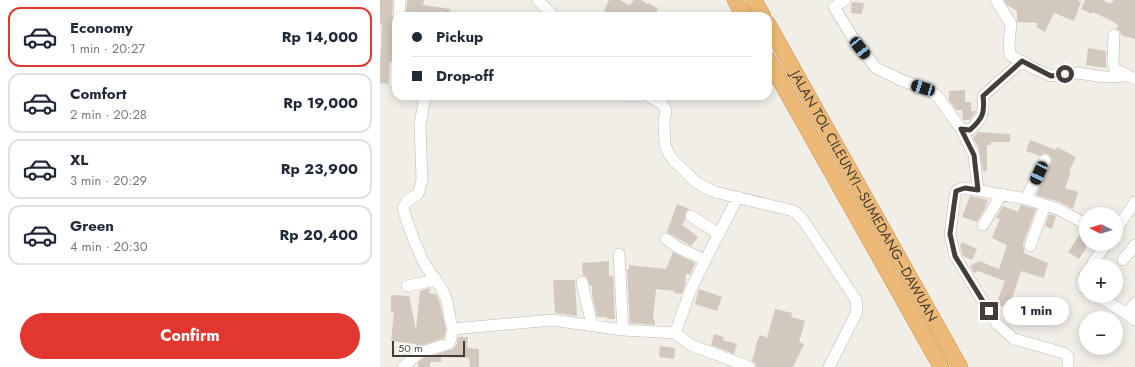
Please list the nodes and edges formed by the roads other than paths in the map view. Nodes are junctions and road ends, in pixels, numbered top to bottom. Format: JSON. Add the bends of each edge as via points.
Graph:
{"nodes":[{"id":1,"x":400,"y":0,"type":"edge"},
{"id":2,"x":538,"y":0,"type":"edge"},
{"id":3,"x":734,"y":0,"type":"edge"},
{"id":4,"x":754,"y":0,"type":"edge"},
{"id":5,"x":845,"y":0,"type":"edge"},
{"id":6,"x":996,"y":0,"type":"edge"},
{"id":7,"x":833,"y":3,"type":"edge"},
{"id":8,"x":399,"y":12,"type":"edge"},
{"id":9,"x":549,"y":12,"type":"edge"},
{"id":10,"x":742,"y":12,"type":"edge"},
{"id":11,"x":761,"y":12,"type":"edge"},
{"id":12,"x":772,"y":31,"type":"edge"},
{"id":13,"x":1114,"y":35,"type":"dead end"},
{"id":14,"x":1022,"y":61,"type":"junction"},
{"id":15,"x":772,"y":65,"type":"edge"},
{"id":16,"x":1131,"y":78,"type":"edge"},
{"id":17,"x":425,"y":100,"type":"edge"},
{"id":18,"x":655,"y":100,"type":"edge"},
{"id":19,"x":961,"y":129,"type":"junction"},
{"id":20,"x":1045,"y":160,"type":"dead end"},
{"id":21,"x":978,"y":190,"type":"junction"},
{"id":22,"x":1002,"y":194,"type":"junction"},
{"id":23,"x":738,"y":197,"type":"junction"},
{"id":24,"x":1026,"y":199,"type":"junction"},
{"id":25,"x":1135,"y":202,"type":"edge"},
{"id":26,"x":1045,"y":205,"type":"junction"},
{"id":27,"x":691,"y":216,"type":"dead end"},
{"id":28,"x":1079,"y":220,"type":"edge"},
{"id":29,"x":1123,"y":220,"type":"edge"},
{"id":30,"x":983,"y":225,"type":"dead end"},
{"id":31,"x":719,"y":234,"type":"junction"},
{"id":32,"x":666,"y":239,"type":"dead end"},
{"id":33,"x":1135,"y":245,"type":"edge"},
{"id":34,"x":1030,"y":246,"type":"dead end"},
{"id":35,"x":619,"y":254,"type":"dead end"},
{"id":36,"x":705,"y":260,"type":"junction"},
{"id":37,"x":1123,"y":260,"type":"dead end"},
{"id":38,"x":435,"y":278,"type":"junction"},
{"id":39,"x":582,"y":282,"type":"dead end"},
{"id":40,"x":407,"y":286,"type":"dead end"},
{"id":41,"x":1109,"y":303,"type":"edge"},
{"id":42,"x":1135,"y":303,"type":"edge"},
{"id":43,"x":1131,"y":317,"type":"edge"},
{"id":44,"x":592,"y":325,"type":"junction"},
{"id":45,"x":453,"y":329,"type":"junction"},
{"id":46,"x":623,"y":330,"type":"junction"},
{"id":47,"x":675,"y":333,"type":"junction"},
{"id":48,"x":404,"y":367,"type":"edge"},
{"id":49,"x":749,"y":367,"type":"edge"},
{"id":50,"x":829,"y":367,"type":"edge"},
{"id":51,"x":941,"y":367,"type":"edge"},
{"id":52,"x":960,"y":367,"type":"edge"},
{"id":53,"x":1068,"y":367,"type":"edge"}],
"edges":[{"from":1,"to":8,"type":"street"},
{"from":2,"to":9,"type":"street"},
{"from":3,"to":10,"type":"highway"},
{"from":4,"to":11,"type":"highway"},
{"from":5,"to":7,"type":"street"},
{"from":6,"to":14,"type":"street","via":[[1011,24],[1010,55]]},
{"from":7,"to":19,"type":"street","via":[[853,38],[876,68],[932,91],[940,98]]},
{"from":12,"to":52,"type":"highway","name":"JALAN TOL CILEUNYI–SUMEDANG–DAWUAN"},
{"from":13,"to":16,"type":"street","via":[[1115,69]]},
{"from":14,"to":16,"type":"street","via":[[1051,76],[1078,72],[1104,78]]},
{"from":14,"to":19,"type":"street","via":[[983,96],[984,107],[979,122],[970,130]]},
{"from":15,"to":51,"type":"highway","name":"JALAN TOL CILEUNYI–SUMEDANG–DAWUAN"},
{"from":17,"to":38,"type":"street","via":[[420,125],[422,180],[418,194],[407,201],[403,208],[424,261]]},
{"from":18,"to":23,"type":"street","via":[[666,110],[665,145],[674,161],[697,183],[715,192]]},
{"from":19,"to":21,"type":"street","via":[[974,155]]},
{"from":20,"to":24,"type":"street"},
{"from":21,"to":22,"type":"street"},
{"from":21,"to":53,"type":"street","via":[[965,188],[957,190],[954,195],[950,234],[955,256],[1002,329],[1014,339],[1064,353],[1068,356]]},
{"from":22,"to":24,"type":"street"},
{"from":22,"to":30,"type":"street"},
{"from":23,"to":31,"type":"street"},
{"from":23,"to":50,"type":"street","via":[[794,211],[803,220],[856,300],[856,314]]},
{"from":24,"to":26,"type":"street"},
{"from":25,"to":29,"type":"street"},
{"from":26,"to":28,"type":"street"},
{"from":26,"to":34,"type":"street"},
{"from":27,"to":31,"type":"street"},
{"from":31,"to":36,"type":"street"},
{"from":32,"to":36,"type":"street"},
{"from":33,"to":37,"type":"street"},
{"from":35,"to":46,"type":"street"},
{"from":36,"to":47,"type":"street"},
{"from":38,"to":40,"type":"street"},
{"from":38,"to":45,"type":"street","via":[[446,298]]},
{"from":39,"to":44,"type":"street"},
{"from":41,"to":43,"type":"street"},
{"from":42,"to":43,"type":"street"},
{"from":44,"to":45,"type":"street","via":[[552,320]]},
{"from":44,"to":46,"type":"street"},
{"from":45,"to":48,"type":"street","via":[[448,344],[419,353]]},
{"from":46,"to":47,"type":"street"},
{"from":47,"to":49,"type":"street","via":[[691,345]]}]}
